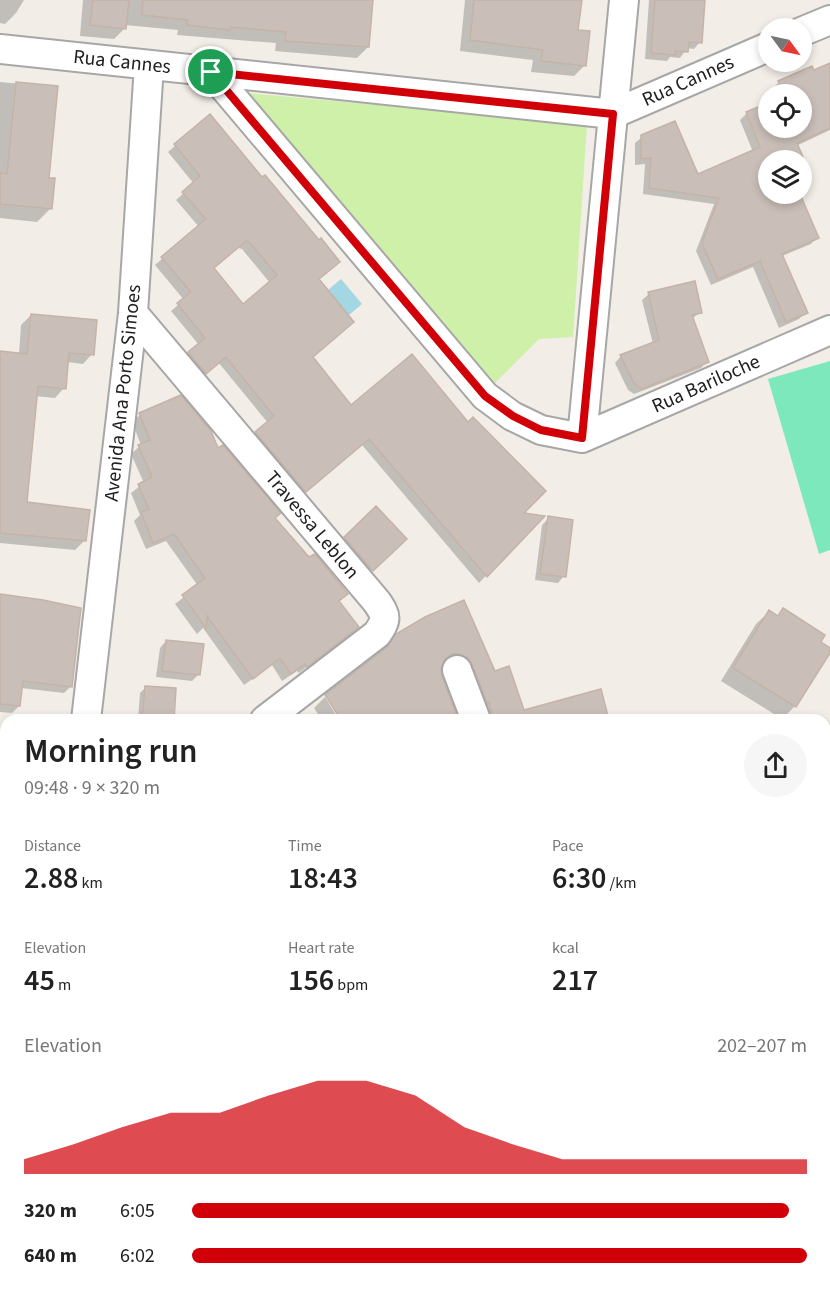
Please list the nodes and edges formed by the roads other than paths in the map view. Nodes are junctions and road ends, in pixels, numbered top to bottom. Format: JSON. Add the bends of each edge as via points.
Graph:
{"nodes":[{"id":1,"x":624,"y":0,"type":"edge"},
{"id":2,"x":830,"y":20,"type":"edge"},
{"id":3,"x":812,"y":27,"type":"edge"},
{"id":4,"x":0,"y":50,"type":"edge"},
{"id":5,"x":758,"y":51,"type":"edge"},
{"id":6,"x":149,"y":65,"type":"junction"},
{"id":7,"x":211,"y":72,"type":"junction"},
{"id":8,"x":613,"y":114,"type":"junction"},
{"id":9,"x":133,"y":313,"type":"junction"},
{"id":10,"x":830,"y":330,"type":"edge"},
{"id":11,"x":582,"y":438,"type":"junction"},
{"id":12,"x":457,"y":669,"type":"dead end"},
{"id":13,"x":87,"y":714,"type":"edge"},
{"id":14,"x":273,"y":714,"type":"edge"},
{"id":15,"x":474,"y":714,"type":"edge"}],
"edges":[{"from":1,"to":8,"type":"street"},
{"from":2,"to":3,"type":"street"},
{"from":4,"to":6,"type":"street","name":"Rua Cannes"},
{"from":5,"to":8,"type":"street","name":"Rua Cannes"},
{"from":6,"to":7,"type":"street","name":"Rua Cannes"},
{"from":6,"to":9,"type":"street","name":"Avenida Ana Porto Simoes"},
{"from":7,"to":8,"type":"street","name":"Rua Cannes"},
{"from":7,"to":11,"type":"street","via":[[485,396],[541,430]]},
{"from":8,"to":11,"type":"street"},
{"from":9,"to":13,"type":"street","name":"Avenida Ana Porto Simoes"},
{"from":9,"to":14,"type":"street","name":"Travessa Leblon","via":[[384,613],[385,622],[377,634]]},
{"from":10,"to":11,"type":"street","name":"Rua Bariloche"},
{"from":12,"to":15,"type":"street"}]}
